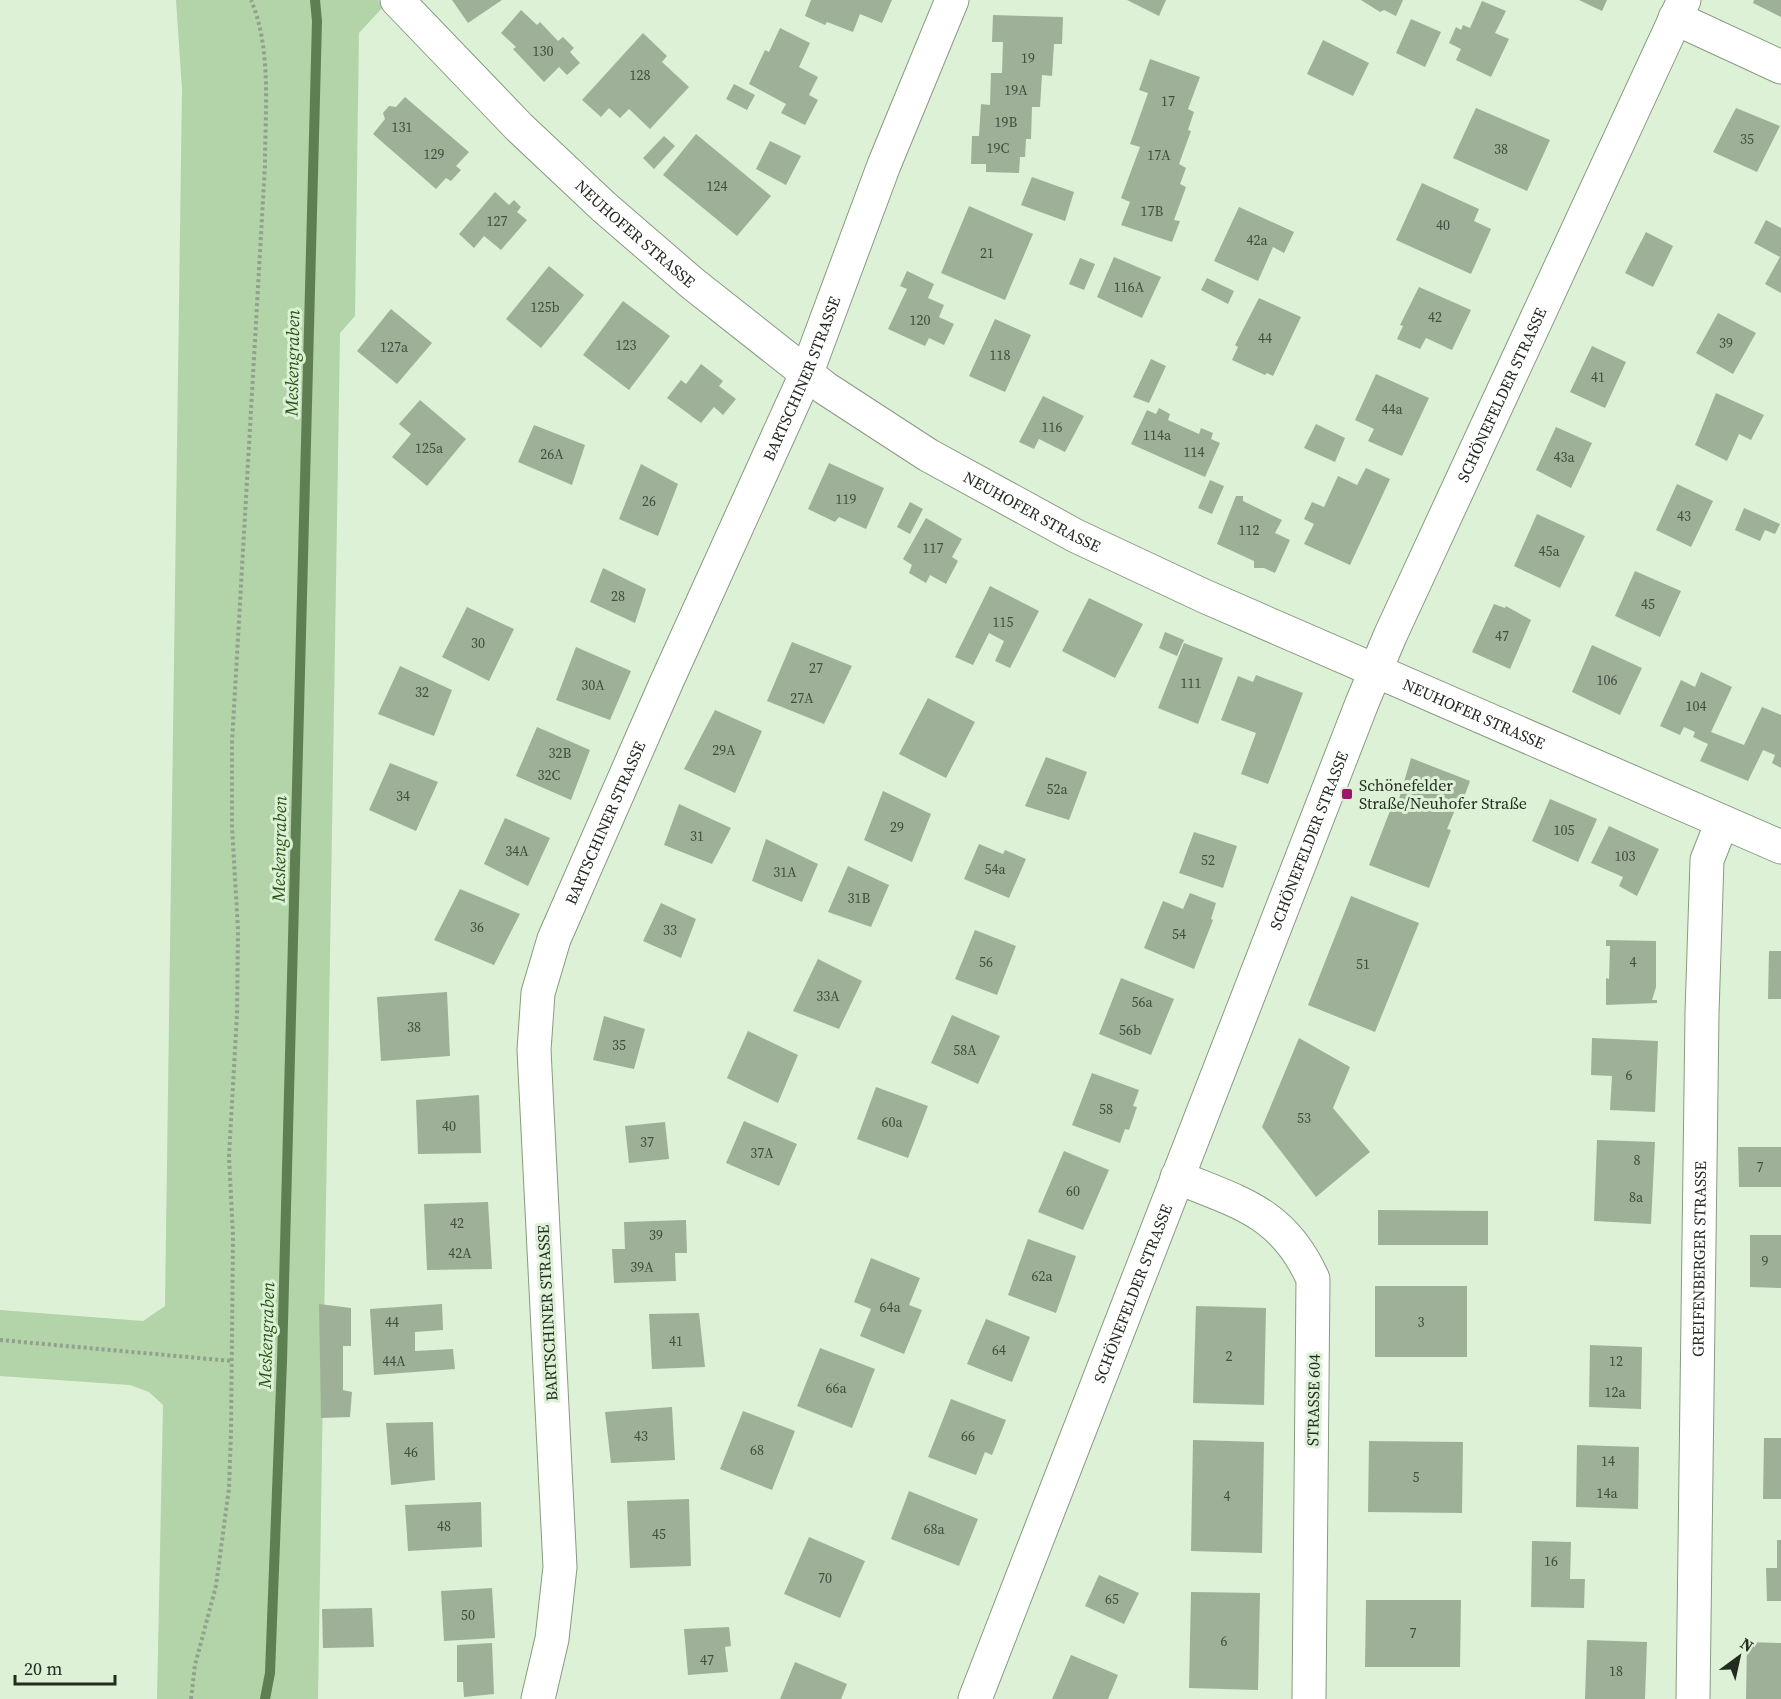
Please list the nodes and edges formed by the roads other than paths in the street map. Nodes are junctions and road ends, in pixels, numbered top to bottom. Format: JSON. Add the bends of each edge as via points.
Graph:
{"nodes":[{"id":1,"x":397,"y":0,"type":"edge"},
{"id":2,"x":952,"y":0,"type":"edge"},
{"id":3,"x":1679,"y":9,"type":"edge"},
{"id":4,"x":1781,"y":67,"type":"edge"},
{"id":5,"x":807,"y":372,"type":"junction"},
{"id":6,"x":1376,"y":672,"type":"junction"},
{"id":7,"x":1722,"y":822,"type":"junction"},
{"id":8,"x":1781,"y":847,"type":"edge"},
{"id":9,"x":1177,"y":1177,"type":"junction"},
{"id":10,"x":538,"y":1699,"type":"edge"},
{"id":11,"x":975,"y":1699,"type":"edge"},
{"id":12,"x":1309,"y":1699,"type":"edge"},
{"id":13,"x":1694,"y":1699,"type":"edge"}],
"edges":[{"from":1,"to":5,"type":"street","name":"NEUHOFER STRASSE","via":[[519,127],[604,207],[692,283]]},
{"from":2,"to":5,"type":"street","name":"BARTSCHINER STRASSE","via":[[884,165]]},
{"from":3,"to":4,"type":"street"},
{"from":3,"to":6,"type":"street","name":"SCHÖNEFELDER STRASSE"},
{"from":5,"to":6,"type":"street","name":"NEUHOFER STRASSE","via":[[871,420],[1011,502],[1204,596]]},
{"from":5,"to":10,"type":"street","name":"BARTSCHINER STRASSE","via":[[662,690],[559,929],[538,993],[535,1062],[560,1567],[552,1639]]},
{"from":6,"to":7,"type":"street","name":"NEUHOFER STRASSE"},
{"from":6,"to":9,"type":"street","name":"SCHÖNEFELDER STRASSE"},
{"from":7,"to":8,"type":"street","name":"NEUHOFER STRASSE"},
{"from":7,"to":13,"type":"street","name":"GREIFENBERGER STRASSE","via":[[1707,860],[1701,1013]]},
{"from":9,"to":11,"type":"street","name":"SCHÖNEFELDER STRASSE"},
{"from":9,"to":12,"type":"street","name":"STRASSE 604","via":[[1252,1207],[1274,1222],[1291,1239],[1313,1279]]}]}
